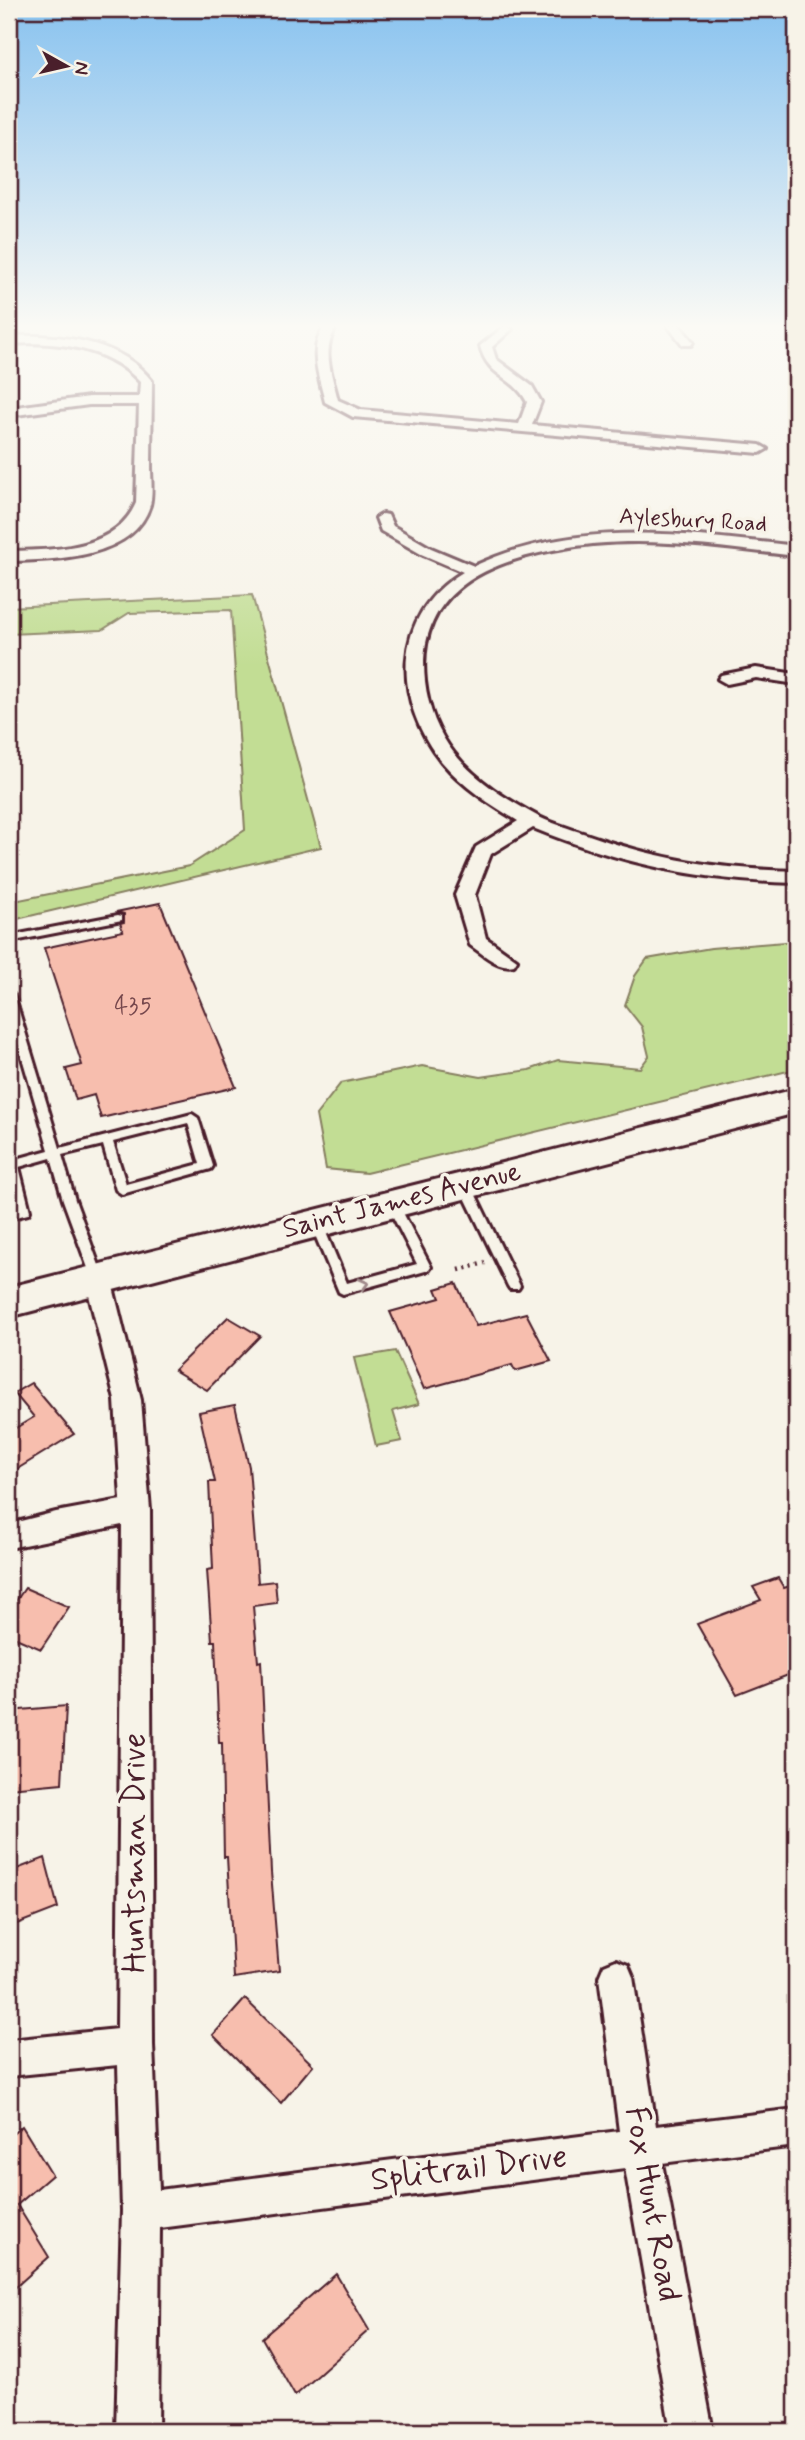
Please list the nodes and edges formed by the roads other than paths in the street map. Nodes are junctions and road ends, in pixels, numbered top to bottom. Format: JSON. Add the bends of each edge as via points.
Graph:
{"nodes":[{"id":1,"x":144,"y":439,"type":"edge"},
{"id":2,"x":634,"y":439,"type":"edge"},
{"id":3,"x":760,"y":449,"type":"dead end"},
{"id":4,"x":383,"y":518,"type":"dead end"},
{"id":5,"x":796,"y":551,"type":"edge"},
{"id":6,"x":9,"y":556,"type":"edge"},
{"id":7,"x":475,"y":572,"type":"junction"},
{"id":8,"x":727,"y":679,"type":"dead end"},
{"id":9,"x":796,"y":679,"type":"edge"},
{"id":10,"x":531,"y":821,"type":"junction"},
{"id":11,"x":796,"y":877,"type":"edge"},
{"id":12,"x":118,"y":918,"type":"dead end"},
{"id":13,"x":9,"y":939,"type":"edge"},
{"id":14,"x":507,"y":960,"type":"dead end"},
{"id":15,"x":9,"y":995,"type":"edge"},
{"id":16,"x":796,"y":1101,"type":"edge"},
{"id":17,"x":107,"y":1140,"type":"junction"},
{"id":18,"x":54,"y":1152,"type":"junction"},
{"id":19,"x":465,"y":1185,"type":"junction"},
{"id":20,"x":392,"y":1203,"type":"junction"},
{"id":21,"x":9,"y":1215,"type":"edge"},
{"id":22,"x":315,"y":1223,"type":"junction"},
{"id":23,"x":98,"y":1279,"type":"junction"},
{"id":24,"x":514,"y":1286,"type":"dead end"},
{"id":25,"x":9,"y":1302,"type":"edge"},
{"id":26,"x":136,"y":1510,"type":"junction"},
{"id":27,"x":9,"y":1536,"type":"edge"},
{"id":28,"x":616,"y":1977,"type":"dead end"},
{"id":29,"x":135,"y":2045,"type":"junction"},
{"id":30,"x":9,"y":2058,"type":"edge"},
{"id":31,"x":796,"y":2127,"type":"edge"},
{"id":32,"x":640,"y":2147,"type":"junction"},
{"id":33,"x":141,"y":2211,"type":"junction"},
{"id":34,"x":137,"y":2431,"type":"edge"},
{"id":35,"x":692,"y":2431,"type":"edge"}],
"edges":[{"from":1,"to":6,"type":"street","via":[[141,514],[125,531],[102,543],[57,554]]},
{"from":2,"to":3,"type":"street"},
{"from":4,"to":7,"type":"street","via":[[386,528]]},
{"from":5,"to":7,"type":"street","name":"Aylesbury Road","via":[[621,537],[555,545]]},
{"from":7,"to":10,"type":"street","name":"Aylesbury Road","via":[[434,603],[422,627],[415,653],[419,709],[440,750],[477,787]]},
{"from":8,"to":9,"type":"street","via":[[756,673]]},
{"from":10,"to":11,"type":"street","name":"Aylesbury Road","via":[[624,855],[722,874]]},
{"from":10,"to":14,"type":"street","via":[[483,850],[465,895],[477,941]]},
{"from":12,"to":13,"type":"lane"},
{"from":15,"to":18,"type":"lane"},
{"from":16,"to":19,"type":"main road","name":"Saint James Avenue"},
{"from":17,"to":17,"type":"lane","via":[[122,1190],[207,1166],[192,1118]]},
{"from":17,"to":18,"type":"lane"},
{"from":18,"to":21,"type":"lane","via":[[12,1164],[24,1211]]},
{"from":18,"to":23,"type":"lane"},
{"from":19,"to":20,"type":"main road","name":"Saint James Avenue"},
{"from":19,"to":24,"type":"lane"},
{"from":20,"to":22,"type":"main road","name":"Saint James Avenue"},
{"from":22,"to":20,"type":"lane","one_way":true,"via":[[344,1289],[425,1267]]},
{"from":22,"to":23,"type":"main road","name":"Saint James Avenue"},
{"from":23,"to":25,"type":"main road","name":"Saint James Avenue"},
{"from":23,"to":26,"type":"street","name":"Huntsman Drive","via":[[128,1400]]},
{"from":26,"to":27,"type":"street"},
{"from":26,"to":29,"type":"street","name":"Huntsman Drive"},
{"from":28,"to":32,"type":"street","name":"Fox Hunt Road"},
{"from":29,"to":30,"type":"street"},
{"from":29,"to":33,"type":"street","name":"Huntsman Drive"},
{"from":31,"to":32,"type":"street","name":"Splitrail Drive"},
{"from":32,"to":33,"type":"street","name":"Splitrail Drive"},
{"from":32,"to":35,"type":"street","name":"Fox Hunt Road"},
{"from":33,"to":34,"type":"street","name":"Huntsman Drive"}]}
